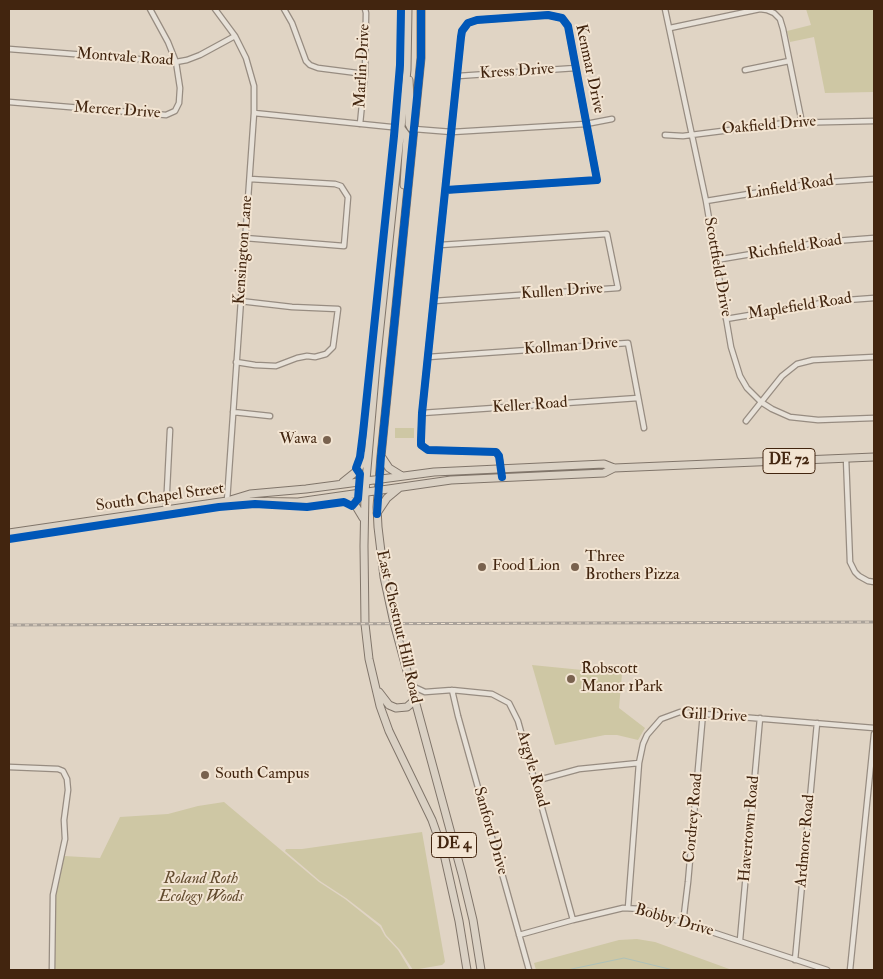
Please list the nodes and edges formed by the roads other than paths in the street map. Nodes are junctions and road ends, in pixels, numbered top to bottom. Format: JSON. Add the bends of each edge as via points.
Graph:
{"nodes":[{"id":1,"x":150,"y":9,"type":"edge"},
{"id":2,"x":215,"y":9,"type":"edge"},
{"id":3,"x":284,"y":9,"type":"edge"},
{"id":4,"x":365,"y":9,"type":"edge"},
{"id":5,"x":408,"y":9,"type":"edge"},
{"id":6,"x":422,"y":9,"type":"edge"},
{"id":7,"x":665,"y":9,"type":"edge"},
{"id":8,"x":670,"y":28,"type":"junction"},
{"id":9,"x":235,"y":36,"type":"junction"},
{"id":10,"x":9,"y":49,"type":"edge"},
{"id":11,"x":789,"y":61,"type":"junction"},
{"id":12,"x":176,"y":62,"type":"junction"},
{"id":13,"x":576,"y":68,"type":"junction"},
{"id":14,"x":406,"y":70,"type":"junction"},
{"id":15,"x":745,"y":70,"type":"dead end"},
{"id":16,"x":365,"y":74,"type":"junction"},
{"id":17,"x":458,"y":76,"type":"junction"},
{"id":18,"x":9,"y":102,"type":"edge"},
{"id":19,"x":254,"y":113,"type":"junction"},
{"id":20,"x":612,"y":119,"type":"dead end"},
{"id":21,"x":874,"y":120,"type":"edge"},
{"id":22,"x":802,"y":122,"type":"junction"},
{"id":23,"x":360,"y":124,"type":"junction"},
{"id":24,"x":586,"y":124,"type":"junction"},
{"id":25,"x":401,"y":128,"type":"junction"},
{"id":26,"x":414,"y":130,"type":"junction"},
{"id":27,"x":452,"y":132,"type":"junction"},
{"id":28,"x":692,"y":134,"type":"junction"},
{"id":29,"x":665,"y":135,"type":"dead end"},
{"id":30,"x":874,"y":178,"type":"edge"},
{"id":31,"x":250,"y":179,"type":"junction"},
{"id":32,"x":446,"y":190,"type":"junction"},
{"id":33,"x":706,"y":201,"type":"junction"},
{"id":34,"x":406,"y":205,"type":"junction"},
{"id":35,"x":245,"y":238,"type":"junction"},
{"id":36,"x":874,"y":238,"type":"edge"},
{"id":37,"x":440,"y":246,"type":"junction"},
{"id":38,"x":716,"y":260,"type":"junction"},
{"id":39,"x":874,"y":298,"type":"edge"},
{"id":40,"x":240,"y":301,"type":"junction"},
{"id":41,"x":434,"y":301,"type":"junction"},
{"id":42,"x":726,"y":319,"type":"junction"},
{"id":43,"x":428,"y":357,"type":"junction"},
{"id":44,"x":874,"y":357,"type":"edge"},
{"id":45,"x":236,"y":362,"type":"junction"},
{"id":46,"x":638,"y":398,"type":"junction"},
{"id":47,"x":761,"y":402,"type":"junction"},
{"id":48,"x":233,"y":412,"type":"junction"},
{"id":49,"x":422,"y":414,"type":"junction"},
{"id":50,"x":270,"y":416,"type":"dead end"},
{"id":51,"x":874,"y":418,"type":"edge"},
{"id":52,"x":746,"y":420,"type":"dead end"},
{"id":53,"x":644,"y":428,"type":"dead end"},
{"id":54,"x":170,"y":430,"type":"dead end"},
{"id":55,"x":369,"y":451,"type":"junction"},
{"id":56,"x":381,"y":456,"type":"junction"},
{"id":57,"x":874,"y":457,"type":"edge"},
{"id":58,"x":846,"y":458,"type":"junction"},
{"id":59,"x":501,"y":468,"type":"junction"},
{"id":60,"x":614,"y":468,"type":"junction"},
{"id":61,"x":402,"y":476,"type":"junction"},
{"id":62,"x":502,"y":477,"type":"junction"},
{"id":63,"x":379,"y":479,"type":"junction"},
{"id":64,"x":366,"y":480,"type":"junction"},
{"id":65,"x":340,"y":484,"type":"junction"},
{"id":66,"x":400,"y":487,"type":"junction"},
{"id":67,"x":378,"y":491,"type":"junction"},
{"id":68,"x":365,"y":492,"type":"junction"},
{"id":69,"x":341,"y":496,"type":"junction"},
{"id":70,"x":227,"y":501,"type":"junction"},
{"id":71,"x":166,"y":510,"type":"junction"},
{"id":72,"x":377,"y":514,"type":"junction"},
{"id":73,"x":364,"y":520,"type":"junction"},
{"id":74,"x":9,"y":533,"type":"edge"},
{"id":75,"x":874,"y":582,"type":"edge"},
{"id":76,"x":374,"y":683,"type":"junction"},
{"id":77,"x":411,"y":686,"type":"junction"},
{"id":78,"x":452,"y":690,"type":"junction"},
{"id":79,"x":425,"y":692,"type":"junction"},
{"id":80,"x":415,"y":700,"type":"junction"},
{"id":81,"x":703,"y":713,"type":"junction"},
{"id":82,"x":760,"y":718,"type":"junction"},
{"id":83,"x":817,"y":723,"type":"junction"},
{"id":84,"x":874,"y":728,"type":"edge"},
{"id":85,"x":874,"y":734,"type":"edge"},
{"id":86,"x":639,"y":763,"type":"junction"},
{"id":87,"x":9,"y":767,"type":"edge"},
{"id":88,"x":535,"y":781,"type":"junction"},
{"id":89,"x":628,"y":908,"type":"junction"},
{"id":90,"x":573,"y":920,"type":"junction"},
{"id":91,"x":683,"y":922,"type":"junction"},
{"id":92,"x":519,"y":935,"type":"junction"},
{"id":93,"x":740,"y":940,"type":"junction"},
{"id":94,"x":795,"y":960,"type":"junction"},
{"id":95,"x":482,"y":969,"type":"edge"},
{"id":96,"x":52,"y":970,"type":"edge"},
{"id":97,"x":467,"y":970,"type":"edge"},
{"id":98,"x":529,"y":970,"type":"edge"},
{"id":99,"x":828,"y":970,"type":"edge"},
{"id":100,"x":850,"y":970,"type":"edge"}],
"edges":[{"from":1,"to":12,"type":"street","name":"Mercer Drive"},
{"from":2,"to":9,"type":"street","name":"Kensington Lane"},
{"from":3,"to":16,"type":"street","via":[[310,65]]},
{"from":4,"to":16,"type":"street","name":"Marlin Drive"},
{"from":5,"to":14,"type":"main road","name":"East Chestnut Hill Road","number":"DE 4"},
{"from":6,"to":26,"type":"main road","name":"East Chestnut Hill Road","number":"DE 4","via":[[422,58]]},
{"from":7,"to":8,"type":"street","name":"Scottfield Drive"},
{"from":8,"to":11,"type":"street","via":[[767,10],[780,19]]},
{"from":8,"to":28,"type":"street","name":"Scottfield Drive"},
{"from":9,"to":12,"type":"street","name":"Montvale Road","via":[[200,55]]},
{"from":9,"to":19,"type":"street","name":"Kensington Lane","via":[[251,71]]},
{"from":10,"to":12,"type":"street","name":"Montvale Road"},
{"from":11,"to":15,"type":"street"},
{"from":11,"to":22,"type":"street"},
{"from":12,"to":18,"type":"street","name":"Mercer Drive","via":[[179,103],[175,111],[166,115]]},
{"from":13,"to":17,"type":"street","name":"Kress Drive"},
{"from":13,"to":17,"type":"street","name":"Kenmar Drive","via":[[568,26],[562,18],[548,15],[468,23],[462,31]]},
{"from":13,"to":24,"type":"street","name":"Kenmar Drive"},
{"from":14,"to":25,"type":"main road","name":"East Chestnut Hill Road","number":"DE 4"},
{"from":14,"to":26,"type":"main road","via":[[410,84],[409,124]]},
{"from":16,"to":23,"type":"street","name":"Marlin Drive"},
{"from":17,"to":27,"type":"street","name":"Kenmar Drive"},
{"from":19,"to":23,"type":"street"},
{"from":19,"to":31,"type":"street","name":"Kensington Lane"},
{"from":20,"to":24,"type":"street"},
{"from":21,"to":22,"type":"street","name":"Oakfield Drive"},
{"from":22,"to":28,"type":"street","name":"Oakfield Drive"},
{"from":23,"to":25,"type":"street"},
{"from":24,"to":27,"type":"street"},
{"from":24,"to":32,"type":"street","name":"Kenmar Drive","via":[[597,180]]},
{"from":25,"to":34,"type":"main road","via":[[407,136]]},
{"from":25,"to":55,"type":"main road","name":"East Chestnut Hill Road","number":"DE 4"},
{"from":26,"to":27,"type":"street"},
{"from":26,"to":34,"type":"main road","name":"East Chestnut Hill Road","number":"DE 4"},
{"from":27,"to":32,"type":"street","name":"Kenmar Drive"},
{"from":28,"to":29,"type":"street","name":"Oakfield Drive"},
{"from":28,"to":33,"type":"street","name":"Scottfield Drive"},
{"from":30,"to":33,"type":"street","name":"Linfield Road","via":[[815,183]]},
{"from":31,"to":35,"type":"street","name":"Kensington Lane"},
{"from":31,"to":35,"type":"street","via":[[341,186],[348,197],[344,246]]},
{"from":32,"to":37,"type":"street","name":"Kenmar Drive"},
{"from":33,"to":38,"type":"street","name":"Scottfield Drive"},
{"from":34,"to":56,"type":"main road","name":"East Chestnut Hill Road","number":"DE 4"},
{"from":35,"to":40,"type":"street","name":"Kensington Lane"},
{"from":36,"to":38,"type":"street","name":"Richfield Road","via":[[822,242]]},
{"from":37,"to":41,"type":"street","name":"Kenmar Drive"},
{"from":37,"to":41,"type":"street","name":"Kullen Drive","via":[[608,234],[618,288]]},
{"from":38,"to":42,"type":"street","name":"Scottfield Drive"},
{"from":39,"to":42,"type":"street","name":"Maplefield Road","via":[[834,301]]},
{"from":40,"to":45,"type":"street","name":"Kensington Lane"},
{"from":40,"to":45,"type":"street","via":[[338,309],[333,347],[326,354],[297,358],[276,366]]},
{"from":41,"to":43,"type":"street","name":"Kenmar Drive"},
{"from":42,"to":47,"type":"street","name":"Scottfield Drive","via":[[737,370]]},
{"from":43,"to":46,"type":"street","name":"Kollman Drive","via":[[628,343]]},
{"from":43,"to":49,"type":"street","name":"Kenmar Drive"},
{"from":44,"to":47,"type":"street","via":[[803,362],[787,371]]},
{"from":45,"to":48,"type":"street","name":"Kensington Lane"},
{"from":46,"to":49,"type":"street","name":"Keller Road"},
{"from":46,"to":53,"type":"street","name":"Kollman Drive"},
{"from":47,"to":51,"type":"street","name":"Scottfield Drive","via":[[798,419]]},
{"from":47,"to":52,"type":"street"},
{"from":48,"to":50,"type":"street"},
{"from":48,"to":70,"type":"street","name":"Kensington Lane"},
{"from":49,"to":59,"type":"street","name":"Kenmar Drive","via":[[421,445],[424,448],[434,451],[492,451],[500,456]]},
{"from":54,"to":71,"type":"street"},
{"from":55,"to":64,"type":"main road","name":"East Chestnut Hill Road","number":"DE 4"},
{"from":55,"to":65,"type":"main road","via":[[358,470]]},
{"from":56,"to":61,"type":"main road","via":[[389,468]]},
{"from":56,"to":63,"type":"main road","name":"East Chestnut Hill Road","number":"DE 4"},
{"from":57,"to":58,"type":"main road","name":"South Chapel Street","number":"DE 72"},
{"from":58,"to":60,"type":"main road","name":"South Chapel Street","number":"DE 72"},
{"from":58,"to":75,"type":"street","via":[[850,562],[859,576]]},
{"from":59,"to":60,"type":"main road","name":"South Chapel Street","number":"DE 72","via":[[604,464]]},
{"from":59,"to":61,"type":"main road","name":"South Chapel Street","number":"DE 72"},
{"from":59,"to":62,"type":"street"},
{"from":60,"to":62,"type":"main road","name":"South Chapel Street","number":"DE 72","via":[[604,472]]},
{"from":61,"to":63,"type":"main road","name":"South Chapel Street","number":"DE 72"},
{"from":62,"to":66,"type":"main road","name":"South Chapel Street","number":"DE 72"},
{"from":63,"to":64,"type":"main road","name":"South Chapel Street","number":"DE 72"},
{"from":63,"to":67,"type":"main road","name":"East Chestnut Hill Road","number":"DE 4"},
{"from":64,"to":65,"type":"main road","name":"South Chapel Street","number":"DE 72"},
{"from":64,"to":68,"type":"main road","name":"East Chestnut Hill Road","number":"DE 4"},
{"from":65,"to":70,"type":"main road","name":"South Chapel Street","number":"DE 72","via":[[250,494]]},
{"from":66,"to":67,"type":"main road","name":"South Chapel Street","number":"DE 72"},
{"from":66,"to":72,"type":"main road","via":[[387,498]]},
{"from":67,"to":68,"type":"main road","name":"South Chapel Street","number":"DE 72"},
{"from":67,"to":72,"type":"main road","name":"East Chestnut Hill Road","number":"DE 4"},
{"from":68,"to":69,"type":"main road","name":"South Chapel Street","number":"DE 72"},
{"from":68,"to":73,"type":"main road","name":"East Chestnut Hill Road","number":"DE 4"},
{"from":69,"to":70,"type":"main road","name":"South Chapel Street","number":"DE 72","via":[[298,502]]},
{"from":69,"to":73,"type":"main road","via":[[354,503]]},
{"from":70,"to":71,"type":"main road","name":"South Chapel Street","number":"DE 72"},
{"from":71,"to":74,"type":"main road","name":"South Chapel Street","number":"DE 72"},
{"from":72,"to":77,"type":"main road","name":"East Chestnut Hill Road","number":"DE 4","via":[[384,577]]},
{"from":73,"to":76,"type":"main road","name":"East Chestnut Hill Road","number":"DE 4","via":[[365,624]]},
{"from":76,"to":80,"type":"main road","via":[[383,699],[396,708],[407,707]]},
{"from":76,"to":97,"type":"main road","name":"East Chestnut Hill Road","number":"DE 4","via":[[389,731],[438,835]]},
{"from":77,"to":79,"type":"street","name":"Argyle Road"},
{"from":77,"to":80,"type":"main road","name":"East Chestnut Hill Road","number":"DE 4"},
{"from":78,"to":79,"type":"street","name":"Argyle Road"},
{"from":78,"to":88,"type":"street","name":"Argyle Road","via":[[492,694],[509,702],[518,721]]},
{"from":78,"to":92,"type":"street","name":"Sanford Drive"},
{"from":79,"to":80,"type":"street"},
{"from":80,"to":95,"type":"main road","name":"East Chestnut Hill Road","number":"DE 4","via":[[462,874]]},
{"from":81,"to":82,"type":"street","name":"Gill Drive"},
{"from":81,"to":86,"type":"street","name":"Gill Drive","via":[[680,712],[661,719],[647,735]]},
{"from":81,"to":91,"type":"street","name":"Cordrey Road"},
{"from":82,"to":83,"type":"street","name":"Gill Drive"},
{"from":82,"to":93,"type":"street","name":"Havertown Road"},
{"from":83,"to":84,"type":"street","name":"Gill Drive"},
{"from":83,"to":94,"type":"street","name":"Ardmore Road"},
{"from":85,"to":100,"type":"street"},
{"from":86,"to":88,"type":"street","via":[[579,769]]},
{"from":86,"to":89,"type":"street","name":"Gill Drive"},
{"from":87,"to":96,"type":"street","via":[[58,769],[67,779],[65,839],[53,895]]},
{"from":88,"to":90,"type":"street","name":"Argyle Road"},
{"from":89,"to":90,"type":"street","name":"Bobby Drive"},
{"from":89,"to":91,"type":"street","name":"Bobby Drive"},
{"from":90,"to":92,"type":"street","name":"Bobby Drive"},
{"from":91,"to":93,"type":"street","name":"Bobby Drive"},
{"from":92,"to":98,"type":"street","name":"Sanford Drive"},
{"from":93,"to":94,"type":"street","name":"Bobby Drive"},
{"from":94,"to":99,"type":"street","name":"Bobby Drive"}]}
